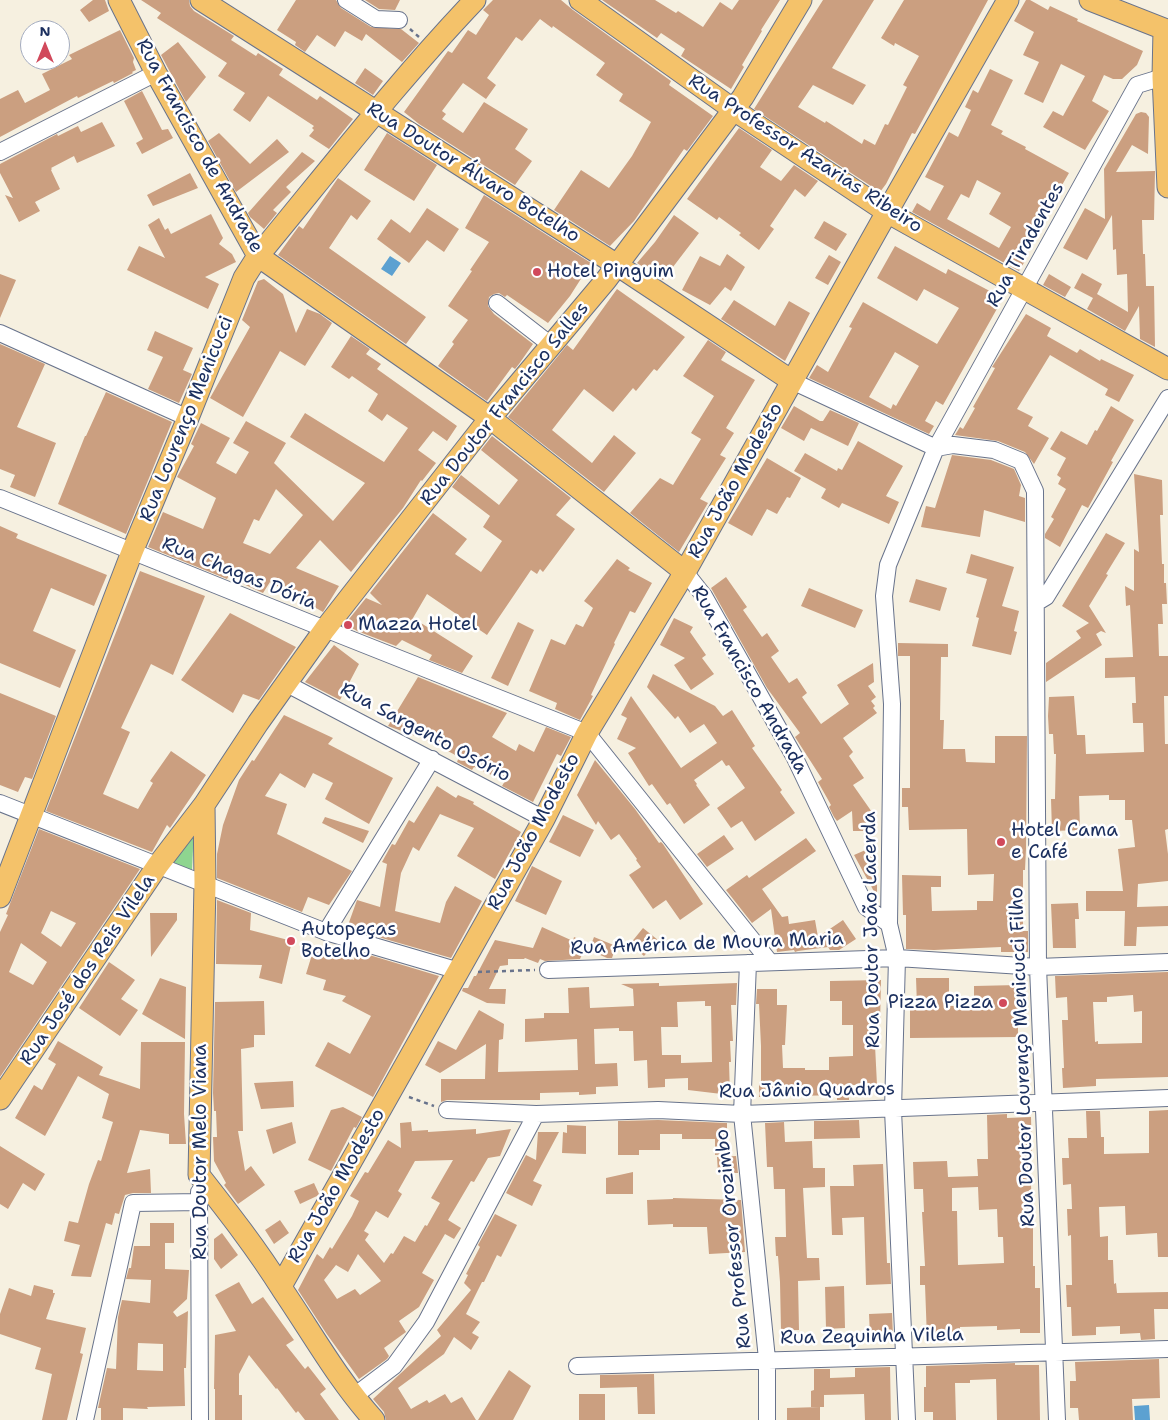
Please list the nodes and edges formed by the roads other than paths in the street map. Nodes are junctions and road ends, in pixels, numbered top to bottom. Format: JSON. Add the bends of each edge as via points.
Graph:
{"nodes":[{"id":1,"x":119,"y":0,"type":"edge"},
{"id":2,"x":201,"y":0,"type":"edge"},
{"id":3,"x":346,"y":0,"type":"edge"},
{"id":4,"x":475,"y":0,"type":"edge"},
{"id":5,"x":580,"y":0,"type":"edge"},
{"id":6,"x":801,"y":0,"type":"edge"},
{"id":7,"x":1008,"y":0,"type":"edge"},
{"id":8,"x":1090,"y":0,"type":"edge"},
{"id":9,"x":399,"y":20,"type":"road end"},
{"id":10,"x":1166,"y":30,"type":"edge"},
{"id":11,"x":156,"y":73,"type":"junction"},
{"id":12,"x":1163,"y":77,"type":"junction"},
{"id":13,"x":734,"y":110,"type":"junction"},
{"id":14,"x":376,"y":112,"type":"junction"},
{"id":15,"x":0,"y":152,"type":"edge"},
{"id":16,"x":1168,"y":188,"type":"edge"},
{"id":17,"x":887,"y":212,"type":"junction"},
{"id":18,"x":258,"y":256,"type":"junction"},
{"id":19,"x":617,"y":265,"type":"junction"},
{"id":20,"x":1025,"y":288,"type":"junction"},
{"id":21,"x":497,"y":302,"type":"dead end"},
{"id":22,"x":0,"y":333,"type":"edge"},
{"id":23,"x":552,"y":345,"type":"junction"},
{"id":24,"x":1168,"y":369,"type":"edge"},
{"id":25,"x":792,"y":381,"type":"junction"},
{"id":26,"x":1168,"y":398,"type":"edge"},
{"id":27,"x":188,"y":418,"type":"junction"},
{"id":28,"x":490,"y":418,"type":"junction"},
{"id":29,"x":1161,"y":419,"type":"edge"},
{"id":30,"x":936,"y":448,"type":"junction"},
{"id":31,"x":0,"y":498,"type":"edge"},
{"id":32,"x":132,"y":552,"type":"junction"},
{"id":33,"x":686,"y":572,"type":"junction"},
{"id":34,"x":1036,"y":603,"type":"junction"},
{"id":35,"x":325,"y":629,"type":"junction"},
{"id":36,"x":287,"y":684,"type":"junction"},
{"id":37,"x":587,"y":733,"type":"junction"},
{"id":38,"x":432,"y":759,"type":"junction"},
{"id":39,"x":0,"y":803,"type":"edge"},
{"id":40,"x":204,"y":806,"type":"junction"},
{"id":41,"x":30,"y":815,"type":"junction"},
{"id":42,"x":544,"y":819,"type":"junction"},
{"id":43,"x":158,"y":865,"type":"junction"},
{"id":44,"x":205,"y":883,"type":"junction"},
{"id":45,"x":0,"y":897,"type":"edge"},
{"id":46,"x":889,"y":924,"type":"junction"},
{"id":47,"x":326,"y":932,"type":"junction"},
{"id":48,"x":896,"y":958,"type":"junction"},
{"id":49,"x":770,"y":962,"type":"junction"},
{"id":50,"x":1168,"y":962,"type":"edge"},
{"id":51,"x":748,"y":963,"type":"junction"},
{"id":52,"x":1038,"y":967,"type":"junction"},
{"id":53,"x":548,"y":970,"type":"road end"},
{"id":54,"x":459,"y":971,"type":"junction"},
{"id":55,"x":1168,"y":1098,"type":"edge"},
{"id":56,"x":0,"y":1099,"type":"edge"},
{"id":57,"x":1045,"y":1102,"type":"junction"},
{"id":58,"x":447,"y":1110,"type":"road end"},
{"id":59,"x":893,"y":1110,"type":"junction"},
{"id":60,"x":536,"y":1114,"type":"junction"},
{"id":61,"x":742,"y":1114,"type":"junction"},
{"id":62,"x":199,"y":1175,"type":"junction"},
{"id":63,"x":200,"y":1202,"type":"junction"},
{"id":64,"x":225,"y":1208,"type":"junction"},
{"id":65,"x":281,"y":1286,"type":"junction"},
{"id":66,"x":1168,"y":1348,"type":"edge"},
{"id":67,"x":1054,"y":1353,"type":"junction"},
{"id":68,"x":904,"y":1357,"type":"junction"},
{"id":69,"x":767,"y":1360,"type":"junction"},
{"id":70,"x":577,"y":1366,"type":"dead end"},
{"id":71,"x":353,"y":1397,"type":"junction"},
{"id":72,"x":85,"y":1420,"type":"edge"},
{"id":73,"x":200,"y":1420,"type":"edge"},
{"id":74,"x":374,"y":1420,"type":"edge"},
{"id":75,"x":768,"y":1420,"type":"edge"},
{"id":76,"x":907,"y":1420,"type":"edge"},
{"id":77,"x":1058,"y":1420,"type":"edge"}],
"edges":[{"from":1,"to":11,"type":"main road","name":"Rua Francisco de Andrade"},
{"from":2,"to":14,"type":"main road","name":"Rua Doutor Álvaro Botelho"},
{"from":3,"to":9,"type":"street","via":[[376,19]]},
{"from":4,"to":14,"type":"main road","name":"Rua Lourenço Menicucci","via":[[430,47]]},
{"from":5,"to":13,"type":"main road","name":"Rua Professor Azarias Ribeiro"},
{"from":6,"to":13,"type":"main road","name":"Rua Doutor Francisco Salles"},
{"from":7,"to":17,"type":"main road","name":"Rua João Modesto"},
{"from":8,"to":10,"type":"main road"},
{"from":10,"to":12,"type":"main road"},
{"from":11,"to":15,"type":"street"},
{"from":11,"to":18,"type":"main road","name":"Rua Francisco de Andrade"},
{"from":12,"to":16,"type":"main road"},
{"from":12,"to":20,"type":"street","name":"Rua Tiradentes","via":[[1137,85]]},
{"from":13,"to":17,"type":"main road","name":"Rua Professor Azarias Ribeiro"},
{"from":13,"to":19,"type":"main road","name":"Rua Doutor Francisco Salles"},
{"from":14,"to":18,"type":"main road","name":"Rua Lourenço Menicucci"},
{"from":14,"to":19,"type":"main road","name":"Rua Doutor Álvaro Botelho"},
{"from":17,"to":20,"type":"main road","name":"Rua Professor Azarias Ribeiro"},
{"from":17,"to":25,"type":"main road","name":"Rua João Modesto"},
{"from":18,"to":27,"type":"main road","name":"Rua Lourenço Menicucci","via":[[244,278]]},
{"from":18,"to":28,"type":"main road","name":"Rua Francisco de Andrade"},
{"from":19,"to":23,"type":"main road","name":"Rua Doutor Francisco Salles"},
{"from":19,"to":25,"type":"main road","name":"Rua Doutor Álvaro Botelho"},
{"from":20,"to":24,"type":"main road","name":"Rua Professor Azarias Ribeiro"},
{"from":20,"to":30,"type":"street","name":"Rua Tiradentes"},
{"from":21,"to":23,"type":"street"},
{"from":22,"to":27,"type":"street"},
{"from":23,"to":28,"type":"main road","name":"Rua Doutor Francisco Salles"},
{"from":25,"to":30,"type":"street","name":"Rua Doutor Álvaro Botelho"},
{"from":25,"to":33,"type":"main road","name":"Rua João Modesto"},
{"from":26,"to":29,"type":"street"},
{"from":27,"to":32,"type":"main road","name":"Rua Lourenço Menicucci"},
{"from":28,"to":33,"type":"main road","name":"Rua Francisco Andrada"},
{"from":28,"to":35,"type":"main road","name":"Rua Doutor Francisco Salles"},
{"from":29,"to":34,"type":"street","via":[[1046,597]]},
{"from":30,"to":34,"type":"street","name":"Rua Doutor Álvaro Botelho","via":[[953,446],[994,450],[1021,461],[1035,491]]},
{"from":30,"to":46,"type":"street","name":"Rua Doutor João Lacerda","via":[[888,565],[884,596],[892,704]]},
{"from":31,"to":32,"type":"street","name":"Rua Chagas Dória"},
{"from":32,"to":35,"type":"street","name":"Rua Chagas Dória"},
{"from":32,"to":41,"type":"main road","name":"Rua Lourenço Menicucci"},
{"from":33,"to":37,"type":"main road","name":"Rua João Modesto"},
{"from":33,"to":46,"type":"street","name":"Rua Francisco Andrada","via":[[704,596],[794,756],[866,908]]},
{"from":34,"to":52,"type":"street","name":"Rua Doutor Lourenço Menicucci Filho"},
{"from":35,"to":36,"type":"main road","name":"Rua Doutor Francisco Salles"},
{"from":35,"to":37,"type":"street","name":"Rua Chagas Dória"},
{"from":36,"to":38,"type":"street","name":"Rua Sargento Osório"},
{"from":36,"to":40,"type":"main road","name":"Rua Doutor Francisco Salles"},
{"from":37,"to":42,"type":"main road","name":"Rua João Modesto"},
{"from":37,"to":49,"type":"street"},
{"from":38,"to":42,"type":"street","name":"Rua Sargento Osório"},
{"from":38,"to":47,"type":"street"},
{"from":39,"to":41,"type":"street"},
{"from":40,"to":43,"type":"main road","name":"Rua Doutor Francisco Salles"},
{"from":40,"to":44,"type":"main road"},
{"from":41,"to":43,"type":"street"},
{"from":41,"to":45,"type":"main road","name":"Rua Lourenço Menicucci"},
{"from":42,"to":54,"type":"main road","name":"Rua João Modesto"},
{"from":43,"to":44,"type":"street"},
{"from":43,"to":56,"type":"main road","name":"Rua José dos Reis Vilela"},
{"from":44,"to":47,"type":"street"},
{"from":44,"to":62,"type":"main road","name":"Rua Doutor Melo Viana"},
{"from":46,"to":48,"type":"street","name":"Rua Doutor João Lacerda"},
{"from":47,"to":54,"type":"street"},
{"from":48,"to":49,"type":"street","name":"Rua América de Moura Maria"},
{"from":48,"to":52,"type":"street","name":"Rua América de Moura Maria"},
{"from":48,"to":59,"type":"street","name":"Rua Doutor João Lacerda"},
{"from":49,"to":51,"type":"street","name":"Rua América de Moura Maria"},
{"from":50,"to":52,"type":"street","name":"Rua América de Moura Maria"},
{"from":51,"to":53,"type":"street","name":"Rua América de Moura Maria"},
{"from":51,"to":61,"type":"street","name":"Rua Professor Orozimbo"},
{"from":52,"to":57,"type":"street","name":"Rua Doutor Lourenço Menicucci Filho"},
{"from":54,"to":65,"type":"main road","name":"Rua João Modesto"},
{"from":55,"to":57,"type":"street","name":"Rua Jânio Quadros"},
{"from":57,"to":59,"type":"street","name":"Rua Jânio Quadros"},
{"from":57,"to":67,"type":"street","name":"Rua Doutor Lourenço Menicucci Filho"},
{"from":58,"to":60,"type":"street","name":"Rua Jânio Quadros"},
{"from":59,"to":61,"type":"street","name":"Rua Jânio Quadros"},
{"from":59,"to":68,"type":"street","name":"Rua Doutor João Lacerda"},
{"from":60,"to":61,"type":"street","name":"Rua Jânio Quadros","via":[[658,1110]]},
{"from":60,"to":71,"type":"street","via":[[426,1322],[394,1366]]},
{"from":61,"to":69,"type":"street","name":"Rua Professor Orozimbo"},
{"from":62,"to":63,"type":"street","name":"Rua Doutor Melo Viana"},
{"from":62,"to":64,"type":"main road"},
{"from":63,"to":64,"type":"main road","via":[[214,1202]]},
{"from":63,"to":72,"type":"street","via":[[133,1204]]},
{"from":63,"to":73,"type":"street","name":"Rua Doutor Melo Viana"},
{"from":64,"to":65,"type":"main road"},
{"from":65,"to":71,"type":"main road"},
{"from":66,"to":67,"type":"street","name":"Rua Zequinha Vilela"},
{"from":67,"to":68,"type":"street","name":"Rua Zequinha Vilela"},
{"from":67,"to":77,"type":"street","name":"Rua Doutor Lourenço Menicucci Filho"},
{"from":68,"to":69,"type":"street","name":"Rua Zequinha Vilela"},
{"from":68,"to":76,"type":"street","name":"Rua Doutor João Lacerda"},
{"from":69,"to":70,"type":"street","name":"Rua Zequinha Vilela"},
{"from":69,"to":75,"type":"street","name":"Rua Professor Orozimbo"},
{"from":71,"to":74,"type":"main road"}]}
